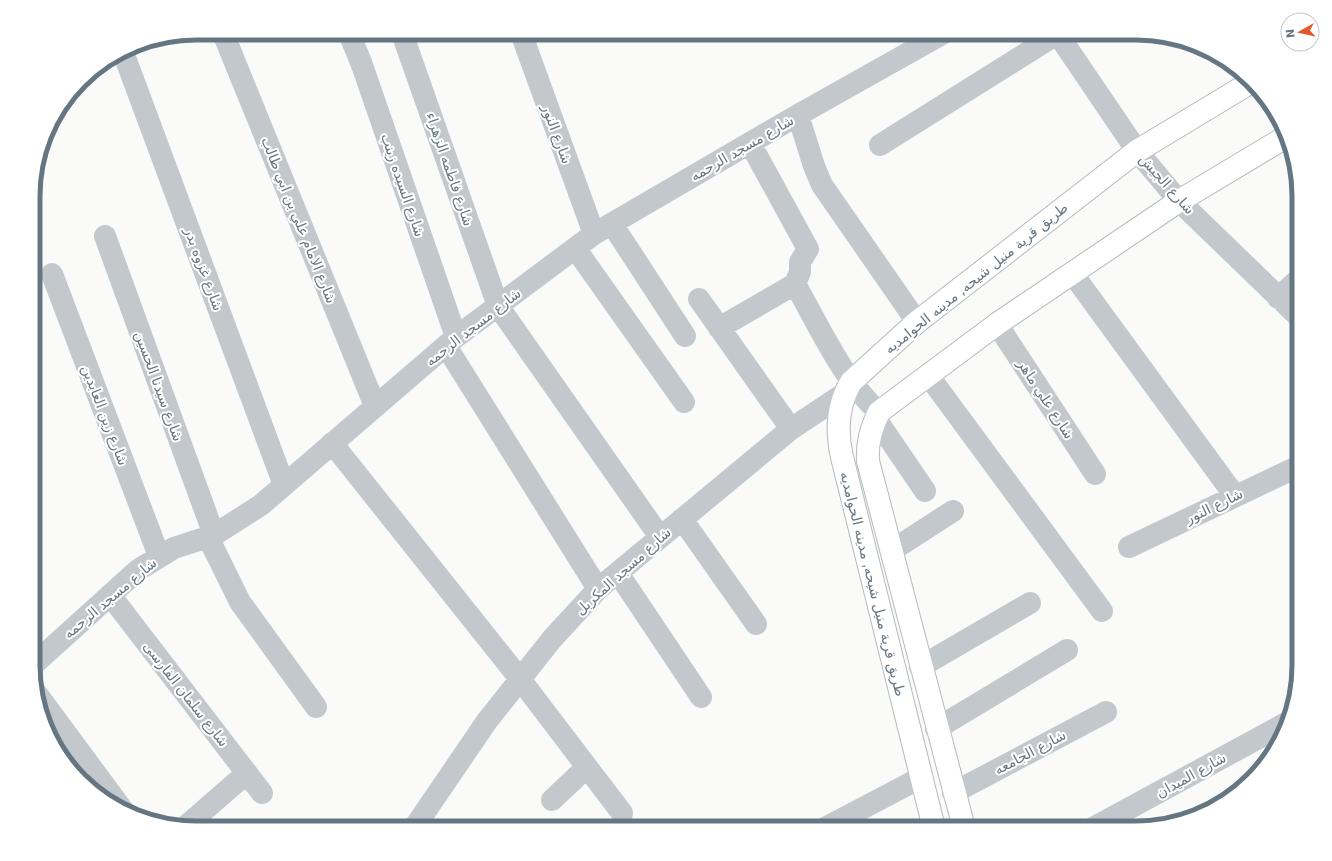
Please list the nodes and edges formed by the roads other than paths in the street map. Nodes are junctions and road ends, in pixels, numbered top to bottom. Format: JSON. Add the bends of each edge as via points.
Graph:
{"nodes":[{"id":1,"x":226,"y":40,"type":"edge"},
{"id":2,"x":352,"y":40,"type":"edge"},
{"id":3,"x":404,"y":40,"type":"edge"},
{"id":4,"x":524,"y":40,"type":"edge"},
{"id":5,"x":932,"y":40,"type":"edge"},
{"id":6,"x":1047,"y":40,"type":"edge"},
{"id":7,"x":1061,"y":40,"type":"edge"},
{"id":8,"x":125,"y":57,"type":"edge"},
{"id":9,"x":1246,"y":86,"type":"edge"},
{"id":10,"x":798,"y":115,"type":"junction"},
{"id":11,"x":1281,"y":140,"type":"edge"},
{"id":12,"x":750,"y":143,"type":"junction"},
{"id":13,"x":880,"y":145,"type":"dead end"},
{"id":14,"x":1137,"y":151,"type":"junction"},
{"id":15,"x":1179,"y":201,"type":"junction"},
{"id":16,"x":603,"y":229,"type":"junction"},
{"id":17,"x":105,"y":236,"type":"dead end"},
{"id":18,"x":575,"y":248,"type":"junction"},
{"id":19,"x":1072,"y":273,"type":"junction"},
{"id":20,"x":52,"y":274,"type":"dead end"},
{"id":21,"x":795,"y":284,"type":"junction"},
{"id":22,"x":1292,"y":285,"type":"edge"},
{"id":23,"x":1278,"y":298,"type":"junction"},
{"id":24,"x":698,"y":299,"type":"dead end"},
{"id":25,"x":498,"y":306,"type":"junction"},
{"id":26,"x":1292,"y":311,"type":"edge"},
{"id":27,"x":917,"y":322,"type":"junction"},
{"id":28,"x":997,"y":324,"type":"junction"},
{"id":29,"x":719,"y":328,"type":"junction"},
{"id":30,"x":685,"y":336,"type":"dead end"},
{"id":31,"x":451,"y":342,"type":"junction"},
{"id":32,"x":928,"y":375,"type":"junction"},
{"id":33,"x":863,"y":400,"type":"junction"},
{"id":34,"x":684,"y":402,"type":"dead end"},
{"id":35,"x":375,"y":406,"type":"junction"},
{"id":36,"x":791,"y":429,"type":"junction"},
{"id":37,"x":332,"y":443,"type":"junction"},
{"id":38,"x":1095,"y":474,"type":"dead end"},
{"id":39,"x":1292,"y":475,"type":"edge"},
{"id":40,"x":284,"y":485,"type":"junction"},
{"id":41,"x":925,"y":491,"type":"dead end"},
{"id":42,"x":1235,"y":496,"type":"junction"},
{"id":43,"x":953,"y":511,"type":"dead end"},
{"id":44,"x":682,"y":519,"type":"junction"},
{"id":45,"x":211,"y":536,"type":"junction"},
{"id":46,"x":660,"y":537,"type":"junction"},
{"id":47,"x":1130,"y":547,"type":"dead end"},
{"id":48,"x":891,"y":552,"type":"junction"},
{"id":49,"x":159,"y":556,"type":"junction"},
{"id":50,"x":618,"y":573,"type":"junction"},
{"id":51,"x":598,"y":590,"type":"junction"},
{"id":52,"x":110,"y":595,"type":"junction"},
{"id":53,"x":1030,"y":603,"type":"dead end"},
{"id":54,"x":1102,"y":611,"type":"dead end"},
{"id":55,"x":756,"y":624,"type":"dead end"},
{"id":56,"x":1067,"y":650,"type":"dead end"},
{"id":57,"x":40,"y":659,"type":"edge"},
{"id":58,"x":920,"y":667,"type":"junction"},
{"id":59,"x":520,"y":679,"type":"junction"},
{"id":60,"x":701,"y":697,"type":"dead end"},
{"id":61,"x":45,"y":705,"type":"edge"},
{"id":62,"x":316,"y":707,"type":"dead end"},
{"id":63,"x":1106,"y":712,"type":"dead end"},
{"id":64,"x":1279,"y":727,"type":"edge"},
{"id":65,"x":936,"y":729,"type":"junction"},
{"id":66,"x":587,"y":767,"type":"junction"},
{"id":67,"x":247,"y":773,"type":"junction"},
{"id":68,"x":922,"y":777,"type":"junction"},
{"id":69,"x":953,"y":792,"type":"junction"},
{"id":70,"x":262,"y":793,"type":"dead end"},
{"id":71,"x":114,"y":798,"type":"edge"},
{"id":72,"x":552,"y":800,"type":"dead end"},
{"id":73,"x":622,"y":813,"type":"dead end"},
{"id":74,"x":192,"y":821,"type":"edge"},
{"id":75,"x":426,"y":821,"type":"edge"},
{"id":76,"x":838,"y":821,"type":"edge"},
{"id":77,"x":932,"y":821,"type":"edge"},
{"id":78,"x":962,"y":821,"type":"edge"},
{"id":79,"x":1106,"y":821,"type":"edge"}],
"edges":[{"from":1,"to":35,"type":"street","name":"شارع الامام علي بن ابي طالب"},
{"from":2,"to":31,"type":"street","name":"شارع السيده زينب"},
{"from":3,"to":25,"type":"street","name":"شارع فاطمه الزهراء"},
{"from":4,"to":16,"type":"street","name":"شارع النور"},
{"from":5,"to":10,"type":"street","name":"شارع مسجد الرحمه"},
{"from":6,"to":13,"type":"street"},
{"from":7,"to":14,"type":"street","name":"شارع الجيش"},
{"from":8,"to":40,"type":"street","name":"شارع غزوه بدر"},
{"from":9,"to":14,"type":"main road","name":"طريق قرية منيل شيحه, مدينه الحوامديه"},
{"from":10,"to":12,"type":"street","name":"شارع مسجد الرحمه"},
{"from":10,"to":27,"type":"street","via":[[822,184]]},
{"from":11,"to":15,"type":"main road"},
{"from":12,"to":16,"type":"street","name":"شارع مسجد الرحمه"},
{"from":12,"to":21,"type":"street","via":[[807,244],[808,249],[800,262],[800,272]]},
{"from":14,"to":15,"type":"street","name":"شارع الجيش"},
{"from":14,"to":27,"type":"main road","name":"طريق قرية منيل شيحه, مدينه الحوامديه"},
{"from":15,"to":19,"type":"main road"},
{"from":15,"to":23,"type":"street","name":"شارع الجيش"},
{"from":16,"to":18,"type":"street","name":"شارع مسجد الرحمه"},
{"from":16,"to":30,"type":"street","name":"شارع النور"},
{"from":17,"to":45,"type":"street","name":"شارع سيدنا الحسين"},
{"from":18,"to":25,"type":"street","name":"شارع مسجد الرحمه"},
{"from":18,"to":34,"type":"street"},
{"from":19,"to":28,"type":"main road"},
{"from":19,"to":42,"type":"street"},
{"from":20,"to":49,"type":"street","name":"شارع زين العابدين"},
{"from":21,"to":29,"type":"street"},
{"from":21,"to":33,"type":"street"},
{"from":22,"to":23,"type":"street"},
{"from":23,"to":26,"type":"street","name":"شارع الجيش"},
{"from":24,"to":29,"type":"street"},
{"from":25,"to":31,"type":"street","name":"شارع مسجد الرحمه"},
{"from":25,"to":46,"type":"street","name":"شارع فاطمه الزهراء"},
{"from":27,"to":33,"type":"main road","name":"طريق قرية منيل شيحه, مدينه الحوامديه"},
{"from":28,"to":32,"type":"main road"},
{"from":28,"to":38,"type":"street","name":"شارع علي ماهر"},
{"from":29,"to":36,"type":"street"},
{"from":31,"to":35,"type":"street","name":"شارع مسجد الرحمه"},
{"from":31,"to":51,"type":"street","name":"شارع السيده زينب"},
{"from":32,"to":33,"type":"main road"},
{"from":32,"to":54,"type":"street"},
{"from":33,"to":36,"type":"street","name":"شارع مسجد المكربل"},
{"from":33,"to":41,"type":"street"},
{"from":33,"to":48,"type":"main road","name":"طريق قرية منيل شيحه, مدينه الحوامديه","via":[[870,432],[867,446],[868,461]]},
{"from":33,"to":68,"type":"main road","name":"طريق قرية منيل شيحه, مدينه الحوامديه","via":[[838,419],[838,438]]},
{"from":35,"to":37,"type":"street","name":"شارع مسجد الرحمه"},
{"from":36,"to":44,"type":"street","name":"شارع مسجد المكربل"},
{"from":37,"to":40,"type":"street","name":"شارع مسجد الرحمه"},
{"from":37,"to":59,"type":"street"},
{"from":39,"to":42,"type":"street","name":"شارع النور"},
{"from":40,"to":45,"type":"street","name":"شارع مسجد الرحمه","via":[[243,518]]},
{"from":42,"to":47,"type":"street","name":"شارع النور"},
{"from":43,"to":48,"type":"street"},
{"from":44,"to":46,"type":"street","name":"شارع مسجد المكربل"},
{"from":44,"to":55,"type":"street"},
{"from":45,"to":49,"type":"street","name":"شارع مسجد الرحمه","via":[[174,548]]},
{"from":45,"to":62,"type":"street","name":"شارع سيدنا الحسين","via":[[240,602]]},
{"from":46,"to":50,"type":"street","name":"شارع مسجد المكربل"},
{"from":48,"to":58,"type":"main road","name":"طريق قرية منيل شيحه, مدينه الحوامديه"},
{"from":49,"to":52,"type":"street","name":"شارع مسجد الرحمه","via":[[138,570]]},
{"from":50,"to":51,"type":"street","name":"شارع مسجد المكربل"},
{"from":50,"to":60,"type":"street"},
{"from":51,"to":59,"type":"street","name":"شارع مسجد المكربل","via":[[552,639]]},
{"from":52,"to":57,"type":"street","name":"شارع مسجد الرحمه"},
{"from":52,"to":67,"type":"street","name":"شارع سلمان الفارسى"},
{"from":53,"to":58,"type":"street"},
{"from":56,"to":65,"type":"street"},
{"from":58,"to":65,"type":"main road","name":"طريق قرية منيل شيحه, مدينه الحوامديه"},
{"from":59,"to":66,"type":"street"},
{"from":59,"to":75,"type":"street","name":"شارع مسجد المكربل","via":[[487,721]]},
{"from":61,"to":71,"type":"street"},
{"from":63,"to":69,"type":"street","name":"شارع الجامعه"},
{"from":64,"to":79,"type":"street","name":"شارع الميدان"},
{"from":65,"to":69,"type":"main road","name":"طريق قرية منيل شيحه, مدينه الحوامديه"},
{"from":66,"to":72,"type":"street"},
{"from":66,"to":73,"type":"street"},
{"from":67,"to":70,"type":"street","name":"شارع سلمان الفارسى"},
{"from":67,"to":74,"type":"street"},
{"from":68,"to":76,"type":"street"},
{"from":68,"to":77,"type":"main road","name":"طريق قرية منيل شيحه, مدينه الحوامديه"},
{"from":69,"to":78,"type":"main road","name":"طريق قرية منيل شيحه, مدينه الحوامديه"}]}
